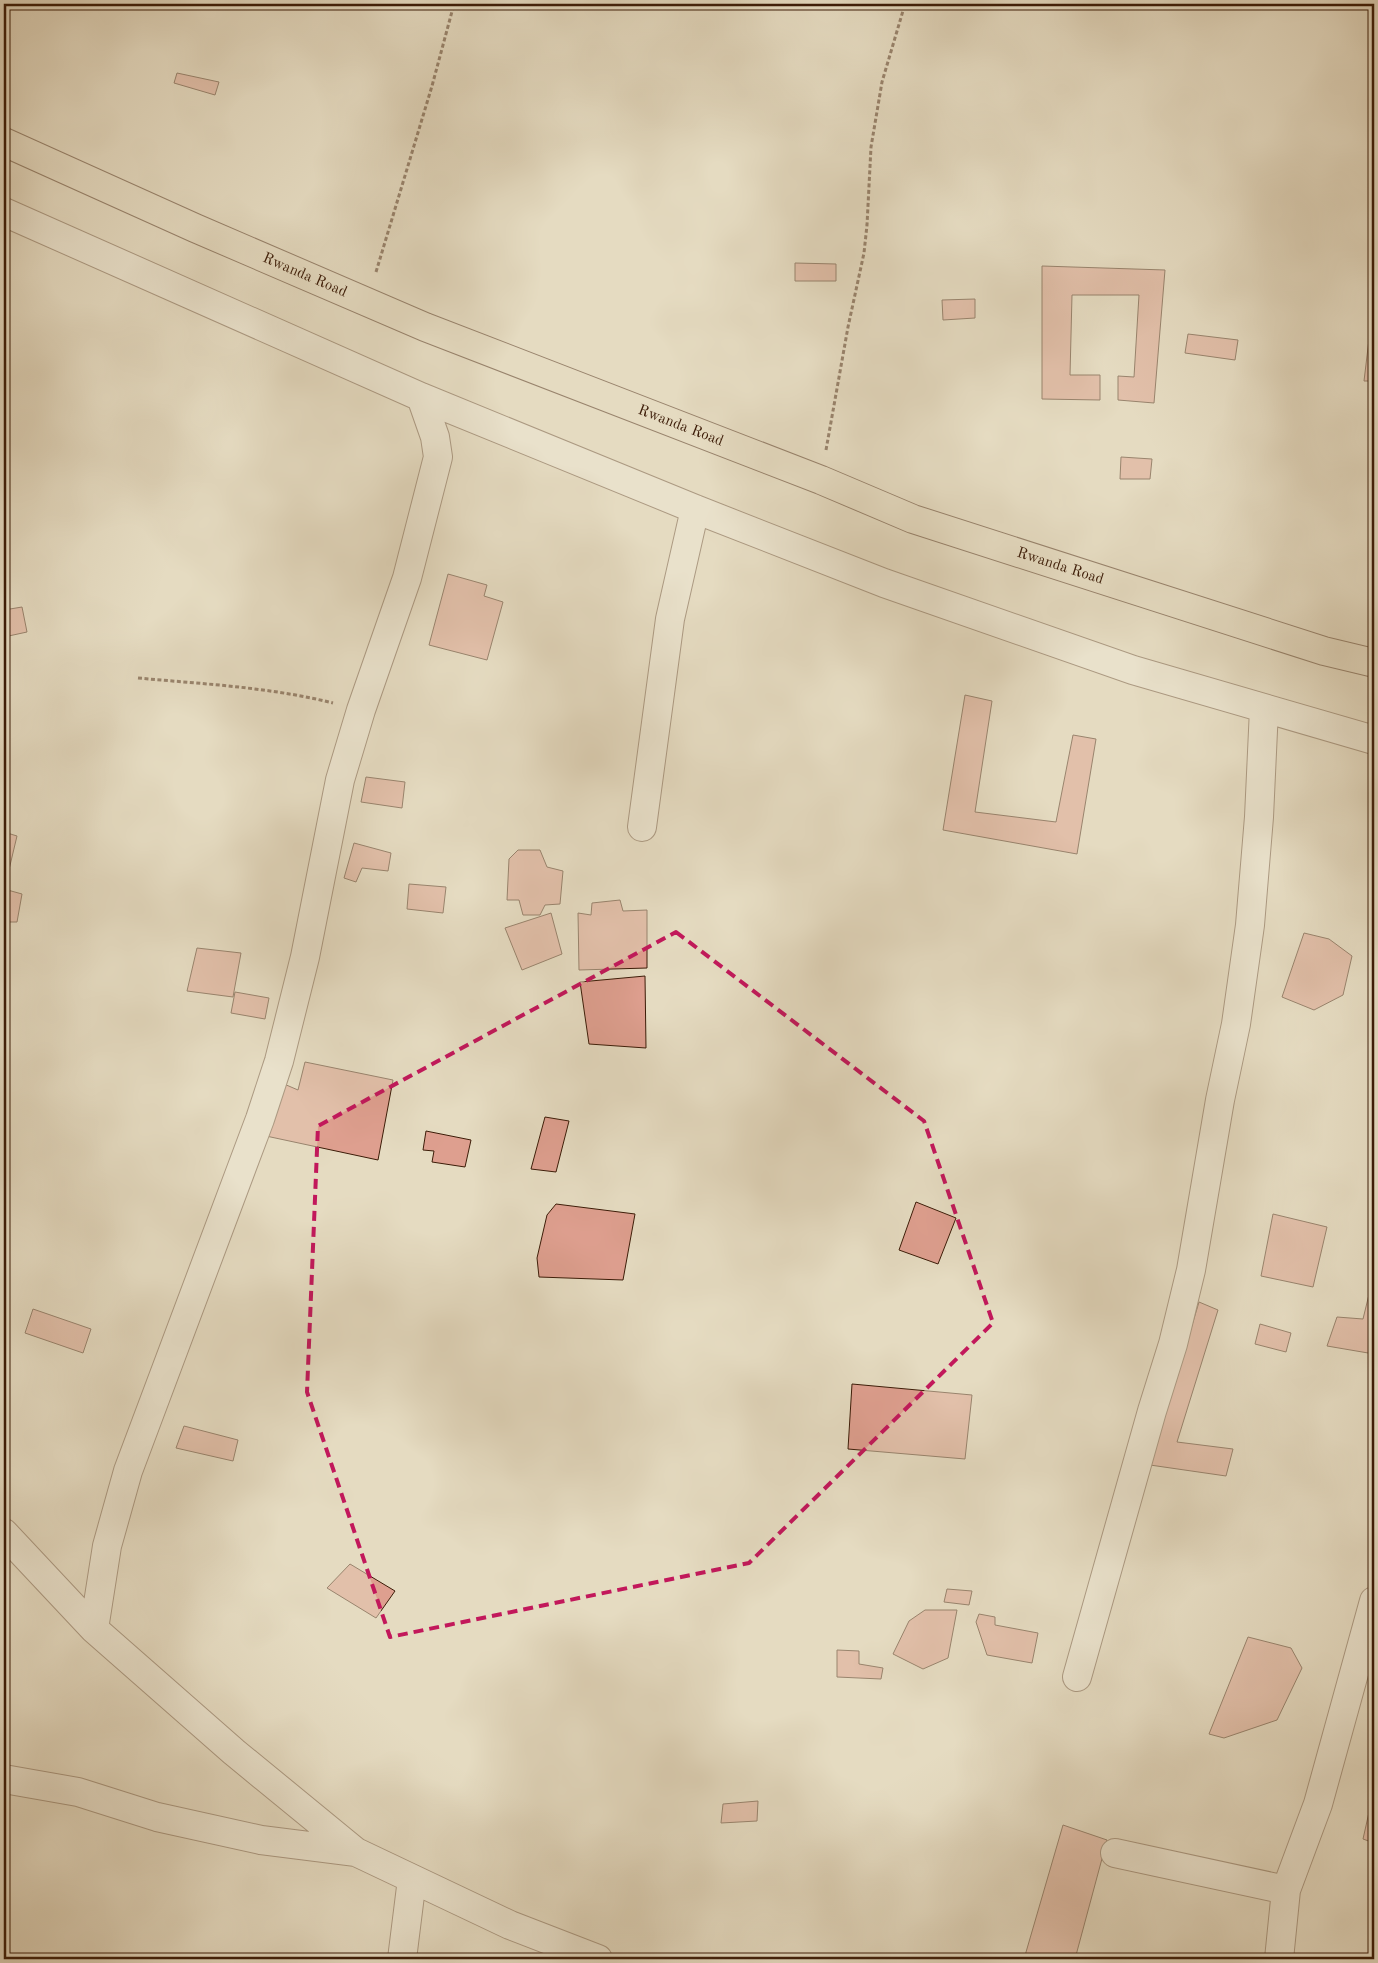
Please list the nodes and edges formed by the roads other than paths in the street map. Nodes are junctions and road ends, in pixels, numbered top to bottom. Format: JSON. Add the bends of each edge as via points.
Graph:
{"nodes":[{"id":1,"x":4,"y":142,"type":"edge"},
{"id":2,"x":4,"y":212,"type":"edge"},
{"id":3,"x":421,"y":397,"type":"junction"},
{"id":4,"x":695,"y":509,"type":"junction"},
{"id":5,"x":1374,"y":663,"type":"edge"},
{"id":6,"x":1264,"y":709,"type":"junction"},
{"id":7,"x":1374,"y":740,"type":"edge"},
{"id":8,"x":642,"y":827,"type":"dead end"},
{"id":9,"x":4,"y":1532,"type":"edge"},
{"id":10,"x":1374,"y":1601,"type":"edge"},
{"id":11,"x":94,"y":1629,"type":"junction"},
{"id":12,"x":1077,"y":1677,"type":"dead end"},
{"id":13,"x":4,"y":1779,"type":"edge"},
{"id":14,"x":356,"y":1852,"type":"junction"},
{"id":15,"x":1115,"y":1853,"type":"dead end"},
{"id":16,"x":412,"y":1879,"type":"junction"},
{"id":17,"x":1286,"y":1890,"type":"junction"},
{"id":18,"x":402,"y":1959,"type":"edge"},
{"id":19,"x":598,"y":1959,"type":"edge"},
{"id":20,"x":1279,"y":1959,"type":"edge"}],
"edges":[{"from":1,"to":5,"type":"highway","name":"Rwanda Road","via":[[426,327],[821,480],[912,519],[1324,651]]},
{"from":2,"to":3,"type":"street"},
{"from":3,"to":4,"type":"street"},
{"from":3,"to":11,"type":"street","via":[[435,436],[438,457],[407,578],[360,710],[340,780],[305,957],[279,1061],[128,1471],[108,1546]]},
{"from":4,"to":6,"type":"street","via":[[902,589],[1133,670]]},
{"from":4,"to":8,"type":"street","via":[[670,619]]},
{"from":6,"to":7,"type":"street"},
{"from":6,"to":12,"type":"street","via":[[1250,925],[1236,1024],[1192,1270]]},
{"from":9,"to":11,"type":"street"},
{"from":10,"to":17,"type":"street","via":[[1318,1804]]},
{"from":11,"to":14,"type":"street","via":[[234,1752]]},
{"from":13,"to":14,"type":"street","via":[[78,1792],[157,1816],[261,1840]]},
{"from":14,"to":16,"type":"street"},
{"from":15,"to":17,"type":"street"},
{"from":16,"to":18,"type":"street"},
{"from":16,"to":19,"type":"street","via":[[510,1925]]},
{"from":17,"to":20,"type":"street"}]}
